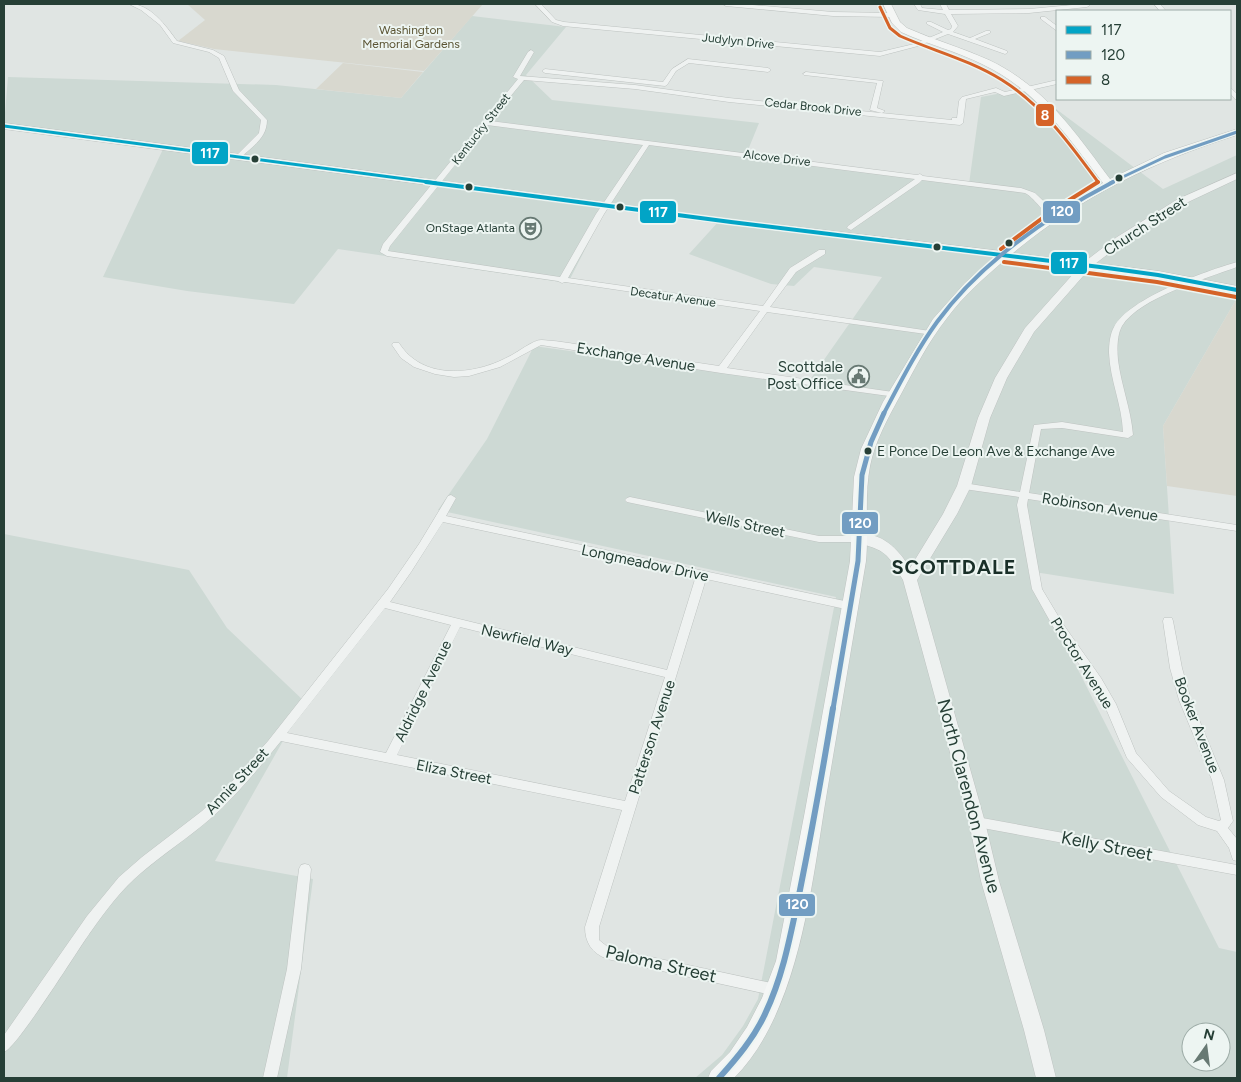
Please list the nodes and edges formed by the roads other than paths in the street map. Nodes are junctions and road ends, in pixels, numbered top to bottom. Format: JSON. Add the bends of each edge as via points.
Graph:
{"nodes":[{"id":1,"x":132,"y":4,"type":"edge"},
{"id":2,"x":538,"y":4,"type":"edge"},
{"id":3,"x":726,"y":4,"type":"edge"},
{"id":4,"x":887,"y":4,"type":"edge"},
{"id":5,"x":917,"y":4,"type":"edge"},
{"id":6,"x":943,"y":4,"type":"edge"},
{"id":7,"x":1086,"y":4,"type":"edge"},
{"id":8,"x":947,"y":12,"type":"junction"},
{"id":9,"x":892,"y":15,"type":"junction"},
{"id":10,"x":1043,"y":18,"type":"dead end"},
{"id":11,"x":929,"y":24,"type":"dead end"},
{"id":12,"x":1056,"y":28,"type":"edge"},
{"id":13,"x":949,"y":32,"type":"junction"},
{"id":14,"x":988,"y":32,"type":"dead end"},
{"id":15,"x":971,"y":39,"type":"junction"},
{"id":16,"x":926,"y":40,"type":"junction"},
{"id":17,"x":531,"y":52,"type":"dead end"},
{"id":18,"x":1005,"y":52,"type":"dead end"},
{"id":19,"x":768,"y":70,"type":"dead end"},
{"id":20,"x":546,"y":71,"type":"dead end"},
{"id":21,"x":806,"y":74,"type":"dead end"},
{"id":22,"x":522,"y":78,"type":"junction"},
{"id":23,"x":1056,"y":82,"type":"edge"},
{"id":24,"x":665,"y":84,"type":"junction"},
{"id":25,"x":1028,"y":88,"type":"junction"},
{"id":26,"x":664,"y":91,"type":"junction"},
{"id":27,"x":872,"y":111,"type":"junction"},
{"id":28,"x":487,"y":123,"type":"junction"},
{"id":29,"x":4,"y":126,"type":"edge"},
{"id":30,"x":1237,"y":132,"type":"edge"},
{"id":31,"x":647,"y":143,"type":"junction"},
{"id":32,"x":238,"y":157,"type":"junction"},
{"id":33,"x":920,"y":176,"type":"junction"},
{"id":34,"x":1237,"y":176,"type":"edge"},
{"id":35,"x":437,"y":183,"type":"junction"},
{"id":36,"x":1109,"y":184,"type":"junction"},
{"id":37,"x":606,"y":206,"type":"junction"},
{"id":38,"x":1056,"y":217,"type":"junction"},
{"id":39,"x":851,"y":228,"type":"dead end"},
{"id":40,"x":822,"y":252,"type":"dead end"},
{"id":41,"x":1005,"y":255,"type":"junction"},
{"id":42,"x":416,"y":260,"type":"joint"},
{"id":43,"x":1237,"y":264,"type":"edge"},
{"id":44,"x":1087,"y":265,"type":"junction"},
{"id":45,"x":562,"y":281,"type":"junction"},
{"id":46,"x":1195,"y":281,"type":"junction"},
{"id":47,"x":1237,"y":290,"type":"edge"},
{"id":48,"x":763,"y":310,"type":"junction"},
{"id":49,"x":930,"y":333,"type":"junction"},
{"id":50,"x":396,"y":346,"type":"dead end"},
{"id":51,"x":721,"y":370,"type":"junction"},
{"id":52,"x":893,"y":395,"type":"junction"},
{"id":53,"x":964,"y":486,"type":"junction"},
{"id":54,"x":1023,"y":496,"type":"junction"},
{"id":55,"x":451,"y":498,"type":"dead end"},
{"id":56,"x":630,"y":500,"type":"dead end"},
{"id":57,"x":441,"y":518,"type":"junction"},
{"id":58,"x":1237,"y":528,"type":"edge"},
{"id":59,"x":860,"y":539,"type":"junction"},
{"id":60,"x":702,"y":575,"type":"junction"},
{"id":61,"x":910,"y":580,"type":"junction"},
{"id":62,"x":382,"y":604,"type":"junction"},
{"id":63,"x":850,"y":606,"type":"junction"},
{"id":64,"x":1168,"y":621,"type":"dead end"},
{"id":65,"x":456,"y":624,"type":"junction"},
{"id":66,"x":672,"y":674,"type":"junction"},
{"id":67,"x":279,"y":736,"type":"junction"},
{"id":68,"x":389,"y":759,"type":"junction"},
{"id":69,"x":630,"y":807,"type":"junction"},
{"id":70,"x":977,"y":822,"type":"junction"},
{"id":71,"x":1221,"y":827,"type":"junction"},
{"id":72,"x":1237,"y":856,"type":"edge"},
{"id":73,"x":305,"y":869,"type":"dead end"},
{"id":74,"x":1237,"y":870,"type":"edge"},
{"id":75,"x":602,"y":899,"type":"joint"},
{"id":76,"x":776,"y":990,"type":"junction"},
{"id":77,"x":4,"y":1046,"type":"edge"},
{"id":78,"x":270,"y":1078,"type":"edge"},
{"id":79,"x":719,"y":1078,"type":"edge"},
{"id":80,"x":1046,"y":1078,"type":"edge"}],
"edges":[{"from":1,"to":32,"type":"street","via":[[162,24],[175,42],[211,51],[222,58],[236,91],[264,120],[262,134]]},
{"from":2,"to":16,"type":"street","name":"Judylyn Drive","via":[[554,21],[562,24],[865,53],[892,52]]},
{"from":3,"to":9,"type":"street","via":[[833,14]]},
{"from":4,"to":9,"type":"main road"},
{"from":5,"to":8,"type":"street","via":[[925,11]]},
{"from":6,"to":8,"type":"street"},
{"from":7,"to":8,"type":"street","via":[[1029,11]]},
{"from":8,"to":13,"type":"street","via":[[955,26]]},
{"from":9,"to":16,"type":"main road","via":[[904,30]]},
{"from":10,"to":12,"type":"street"},
{"from":11,"to":13,"type":"street"},
{"from":13,"to":15,"type":"street"},
{"from":13,"to":16,"type":"street","name":"Judylyn Drive"},
{"from":14,"to":15,"type":"street"},
{"from":15,"to":18,"type":"street"},
{"from":16,"to":25,"type":"main road","via":[[986,62]]},
{"from":17,"to":22,"type":"street","name":"Kentucky Street","via":[[516,77]]},
{"from":19,"to":24,"type":"street","via":[[688,61],[674,70]]},
{"from":20,"to":24,"type":"street"},
{"from":21,"to":27,"type":"street","name":"Cedar Brook Drive","via":[[882,82]]},
{"from":22,"to":26,"type":"street","name":"Cedar Brook Drive"},
{"from":22,"to":28,"type":"street","name":"Kentucky Street"},
{"from":23,"to":25,"type":"street"},
{"from":24,"to":26,"type":"street"},
{"from":25,"to":27,"type":"street","name":"Cedar Brook Drive","via":[[1004,94],[996,90],[964,98],[960,123]]},
{"from":25,"to":36,"type":"main road","via":[[1055,113]]},
{"from":26,"to":27,"type":"street","name":"Cedar Brook Drive","via":[[729,100]]},
{"from":28,"to":31,"type":"street","name":"Alcove Drive"},
{"from":28,"to":35,"type":"street","name":"Kentucky Street"},
{"from":29,"to":32,"type":"main road"},
{"from":30,"to":36,"type":"main road","via":[[1166,156]]},
{"from":31,"to":33,"type":"street","name":"Alcove Drive"},
{"from":31,"to":37,"type":"street"},
{"from":32,"to":35,"type":"main road"},
{"from":33,"to":38,"type":"street","name":"Alcove Drive","via":[[1030,191]]},
{"from":33,"to":39,"type":"street","via":[[917,182]]},
{"from":34,"to":44,"type":"street","name":"Church Street","via":[[1166,209]]},
{"from":35,"to":37,"type":"main road"},
{"from":35,"to":42,"type":"street","name":"Kentucky Street","via":[[384,249],[387,254]]},
{"from":36,"to":38,"type":"main road"},
{"from":37,"to":41,"type":"main road"},
{"from":37,"to":45,"type":"street"},
{"from":38,"to":41,"type":"main road"},
{"from":40,"to":48,"type":"street","via":[[793,270]]},
{"from":41,"to":44,"type":"main road"},
{"from":41,"to":49,"type":"main road","via":[[949,307]]},
{"from":42,"to":45,"type":"street","name":"Decatur Avenue"},
{"from":43,"to":46,"type":"street"},
{"from":44,"to":46,"type":"main road"},
{"from":44,"to":53,"type":"street","name":"Church Street","via":[[1029,330],[1011,359],[984,418]]},
{"from":45,"to":48,"type":"street","name":"Decatur Avenue"},
{"from":46,"to":47,"type":"main road"},
{"from":46,"to":54,"type":"street","name":"Proctor Avenue","via":[[1150,300],[1120,323],[1114,338],[1114,360],[1128,435],[1062,425],[1037,427]]},
{"from":48,"to":49,"type":"street","name":"Decatur Avenue"},
{"from":48,"to":51,"type":"street"},
{"from":49,"to":52,"type":"main road"},
{"from":50,"to":51,"type":"street","name":"Exchange Avenue","via":[[400,355],[412,364],[449,375],[470,375],[486,370],[540,342]]},
{"from":51,"to":52,"type":"street","name":"Exchange Avenue"},
{"from":52,"to":59,"type":"main road","via":[[868,446],[860,476]]},
{"from":53,"to":54,"type":"street","name":"Robinson Avenue"},
{"from":53,"to":61,"type":"street","name":"Church Street"},
{"from":54,"to":58,"type":"street","name":"Robinson Avenue"},
{"from":54,"to":71,"type":"street","name":"Proctor Avenue","via":[[1026,534],[1037,589],[1097,681],[1132,755],[1165,794],[1202,821]]},
{"from":55,"to":57,"type":"street","name":"Annie Street"},
{"from":56,"to":59,"type":"street","name":"Wells Street","via":[[819,539]]},
{"from":57,"to":60,"type":"street","name":"Longmeadow Drive"},
{"from":57,"to":62,"type":"street","name":"Annie Street"},
{"from":59,"to":61,"type":"street","name":"North Clarendon Avenue","via":[[890,549]]},
{"from":59,"to":63,"type":"main road"},
{"from":60,"to":63,"type":"street","name":"Longmeadow Drive"},
{"from":60,"to":66,"type":"street","name":"Patterson Avenue"},
{"from":61,"to":70,"type":"street","name":"North Clarendon Avenue"},
{"from":62,"to":65,"type":"street","name":"Newfield Way"},
{"from":62,"to":67,"type":"street","name":"Annie Street"},
{"from":63,"to":76,"type":"main road","via":[[797,906],[786,961]]},
{"from":64,"to":71,"type":"street","name":"Booker Avenue","via":[[1185,700],[1218,780],[1227,821]]},
{"from":65,"to":66,"type":"street","name":"Newfield Way"},
{"from":65,"to":68,"type":"street","name":"Aldridge Avenue"},
{"from":66,"to":69,"type":"street","name":"Patterson Avenue"},
{"from":67,"to":68,"type":"street","name":"Eliza Street"},
{"from":67,"to":77,"type":"street","name":"Annie Street","via":[[216,806],[153,855],[105,902]]},
{"from":68,"to":69,"type":"street","name":"Eliza Street"},
{"from":69,"to":75,"type":"street","name":"Patterson Avenue"},
{"from":70,"to":74,"type":"street","name":"Kelly Street"},
{"from":70,"to":80,"type":"street","name":"North Clarendon Avenue","via":[[990,881]]},
{"from":71,"to":72,"type":"street","via":[[1236,846]]},
{"from":73,"to":78,"type":"street","via":[[294,969]]},
{"from":75,"to":76,"type":"street","name":"Paloma Street","via":[[591,938],[600,950]]},
{"from":76,"to":79,"type":"main road","via":[[756,1032],[740,1056]]}]}
